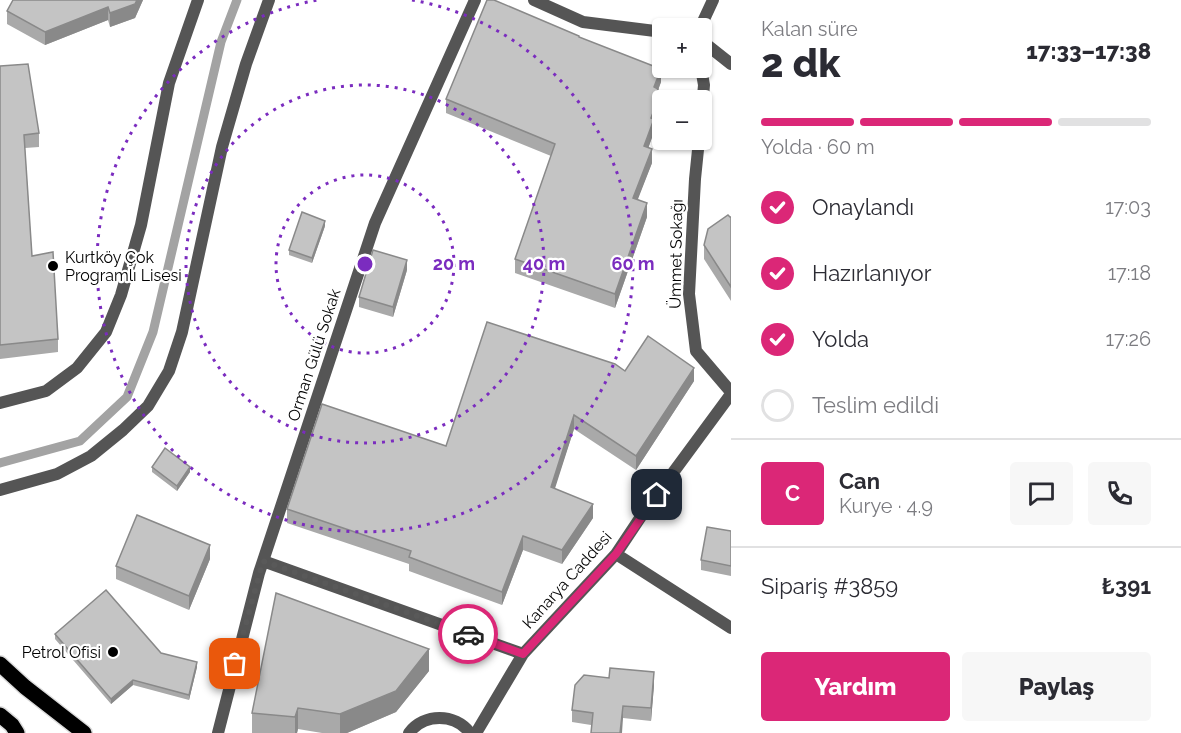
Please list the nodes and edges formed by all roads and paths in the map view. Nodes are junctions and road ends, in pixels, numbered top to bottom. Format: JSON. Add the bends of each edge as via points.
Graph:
{"nodes":[{"id":1,"x":198,"y":0,"type":"edge"},
{"id":2,"x":269,"y":0,"type":"edge"},
{"id":3,"x":475,"y":0,"type":"edge"},
{"id":4,"x":534,"y":0,"type":"edge"},
{"id":5,"x":713,"y":0,"type":"edge"},
{"id":6,"x":705,"y":18,"type":"edge"},
{"id":7,"x":652,"y":31,"type":"edge"},
{"id":8,"x":712,"y":49,"type":"edge"},
{"id":9,"x":731,"y":64,"type":"edge"},
{"id":10,"x":698,"y":150,"type":"edge"},
{"id":11,"x":731,"y":393,"type":"edge"},
{"id":12,"x":0,"y":403,"type":"edge"},
{"id":13,"x":0,"y":490,"type":"edge"},
{"id":14,"x":616,"y":554,"type":"junction"},
{"id":15,"x":263,"y":561,"type":"junction"},
{"id":16,"x":731,"y":628,"type":"edge"},
{"id":17,"x":523,"y":654,"type":"junction"},
{"id":18,"x":0,"y":664,"type":"edge"},
{"id":19,"x":0,"y":715,"type":"edge"},
{"id":20,"x":17,"y":733,"type":"edge"},
{"id":21,"x":84,"y":733,"type":"edge"},
{"id":22,"x":218,"y":733,"type":"edge"},
{"id":23,"x":409,"y":733,"type":"edge"},
{"id":24,"x":470,"y":733,"type":"edge"},
{"id":25,"x":476,"y":733,"type":"edge"}],
"edges":[{"from":1,"to":12,"type":"street","via":[[169,82],[141,225],[106,332],[77,368],[46,391]]},
{"from":2,"to":13,"type":"street","via":[[222,147],[182,332],[169,371],[148,406],[91,456],[57,474]]},
{"from":3,"to":15,"type":"street","name":"Orman Gülü Sokak","via":[[375,223]]},
{"from":4,"to":7,"type":"street","via":[[583,22]]},
{"from":5,"to":6,"type":"street"},
{"from":8,"to":9,"type":"street"},
{"from":10,"to":11,"type":"street","name":"Ümmet Sokağı","via":[[689,294],[696,351]]},
{"from":11,"to":14,"type":"street","name":"Kanarya Caddesi"},
{"from":14,"to":16,"type":"street"},
{"from":14,"to":17,"type":"street","name":"Kanarya Caddesi"},
{"from":15,"to":17,"type":"street"},
{"from":15,"to":22,"type":"street","name":"Orman Gülü Sokak"},
{"from":17,"to":25,"type":"street","name":"Kanarya Caddesi"},
{"from":18,"to":21,"type":"main road"},
{"from":19,"to":20,"type":"main road"},
{"from":23,"to":24,"type":"street","via":[[420,722],[444,718],[456,721]]}]}
